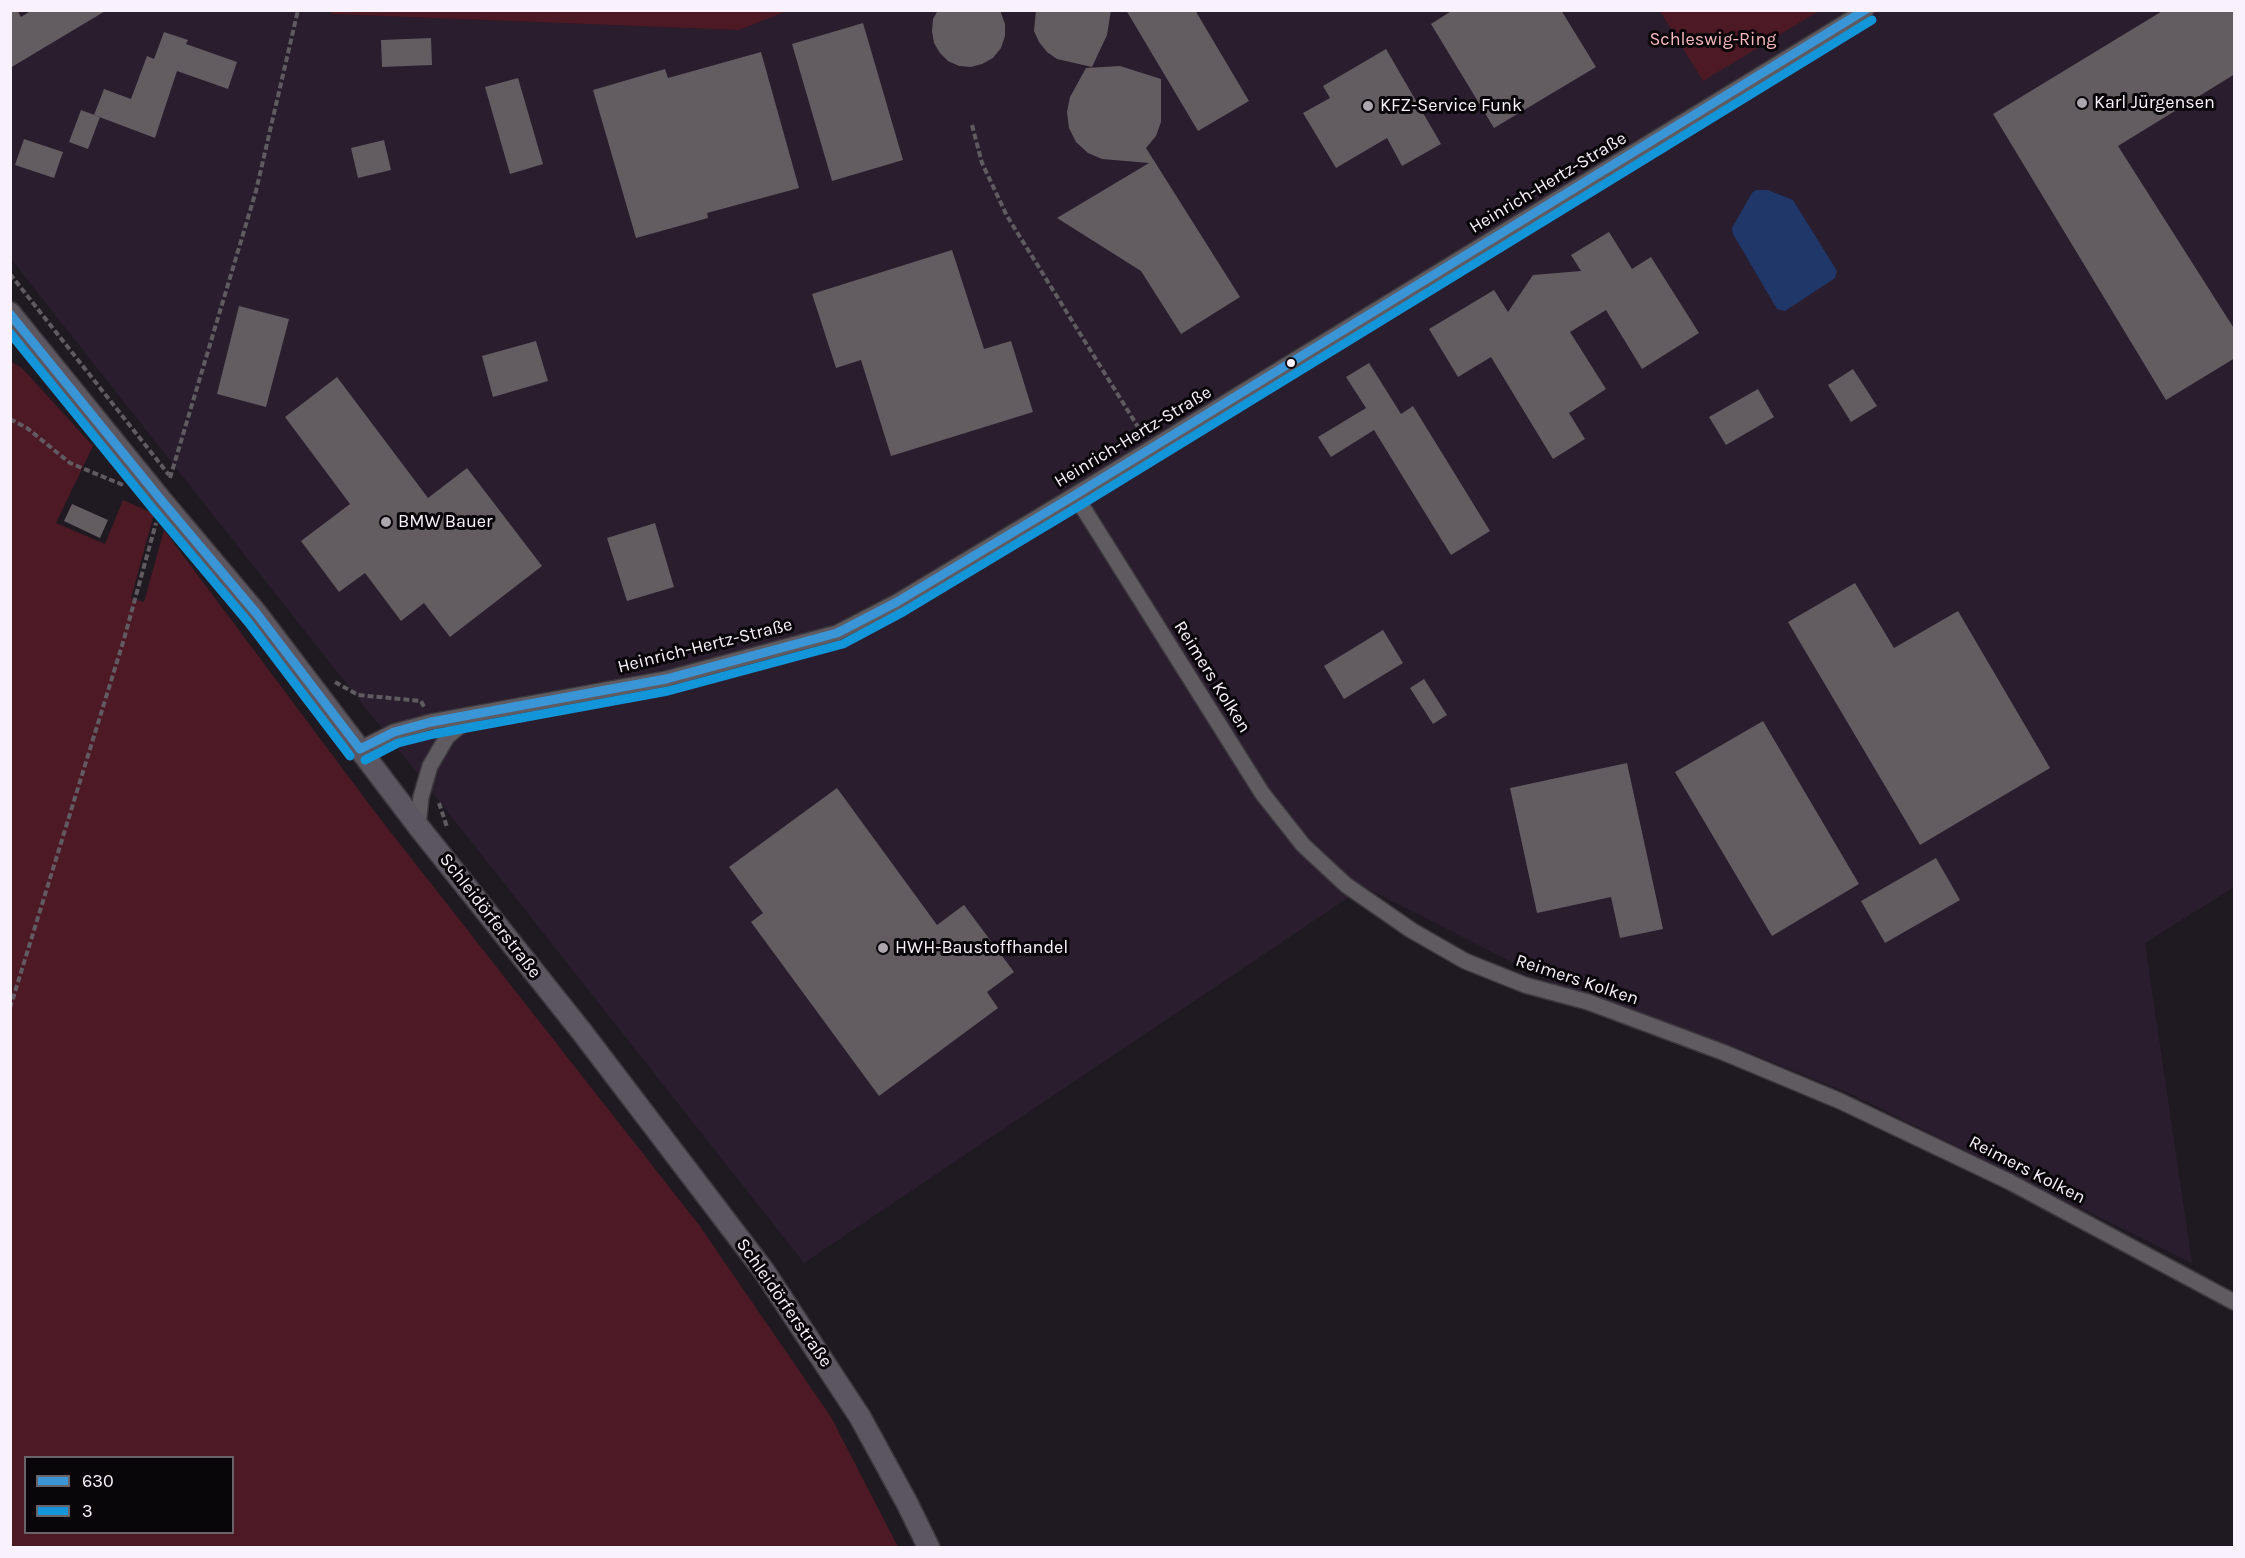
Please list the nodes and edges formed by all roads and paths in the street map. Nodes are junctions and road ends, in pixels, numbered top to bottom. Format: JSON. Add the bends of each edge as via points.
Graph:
{"nodes":[{"id":1,"x":298,"y":10,"type":"edge"},
{"id":2,"x":1866,"y":10,"type":"edge"},
{"id":3,"x":972,"y":124,"type":"dead end"},
{"id":4,"x":11,"y":276,"type":"edge"},
{"id":5,"x":10,"y":313,"type":"edge"},
{"id":6,"x":10,"y":419,"type":"edge"},
{"id":7,"x":1151,"y":449,"type":"junction"},
{"id":8,"x":171,"y":477,"type":"junction"},
{"id":9,"x":178,"y":486,"type":"dead end"},
{"id":10,"x":132,"y":489,"type":"dead end"},
{"id":11,"x":1075,"y":495,"type":"junction"},
{"id":12,"x":162,"y":501,"type":"junction"},
{"id":13,"x":330,"y":679,"type":"dead end"},
{"id":14,"x":421,"y":700,"type":"dead end"},
{"id":15,"x":473,"y":715,"type":"junction"},
{"id":16,"x":360,"y":749,"type":"junction"},
{"id":17,"x":418,"y":826,"type":"junction"},
{"id":18,"x":10,"y":1008,"type":"edge"},
{"id":19,"x":2235,"y":1302,"type":"edge"},
{"id":20,"x":929,"y":1548,"type":"edge"}],
"edges":[{"from":1,"to":8,"type":"path","via":[[256,191]]},
{"from":2,"to":7,"type":"street","name":"Heinrich-Hertz-Straße"},
{"from":3,"to":7,"type":"path","via":[[982,163],[1007,216]]},
{"from":4,"to":8,"type":"path"},
{"from":5,"to":12,"type":"street","name":"Schleidörferstraße"},
{"from":6,"to":10,"type":"path","via":[[70,463]]},
{"from":7,"to":11,"type":"street","name":"Heinrich-Hertz-Straße"},
{"from":8,"to":9,"type":"path"},
{"from":8,"to":12,"type":"path"},
{"from":11,"to":15,"type":"street","name":"Heinrich-Hertz-Straße","via":[[897,602],[837,633],[666,679]]},
{"from":11,"to":19,"type":"street","name":"Reimers Kolken","via":[[1262,794],[1303,845],[1346,885],[1465,961],[1725,1053],[1840,1101],[2010,1182]]},
{"from":12,"to":16,"type":"street","name":"Schleidörferstraße","via":[[257,614]]},
{"from":12,"to":18,"type":"path","via":[[124,639]]},
{"from":13,"to":14,"type":"path","via":[[358,695]]},
{"from":15,"to":16,"type":"street","name":"Heinrich-Hertz-Straße","via":[[394,732]]},
{"from":15,"to":17,"type":"street","via":[[447,737],[430,766]]},
{"from":16,"to":17,"type":"street","name":"Schleidörferstraße"},
{"from":17,"to":20,"type":"street","name":"Schleidörferstraße","via":[[764,1270],[860,1417]]}]}
